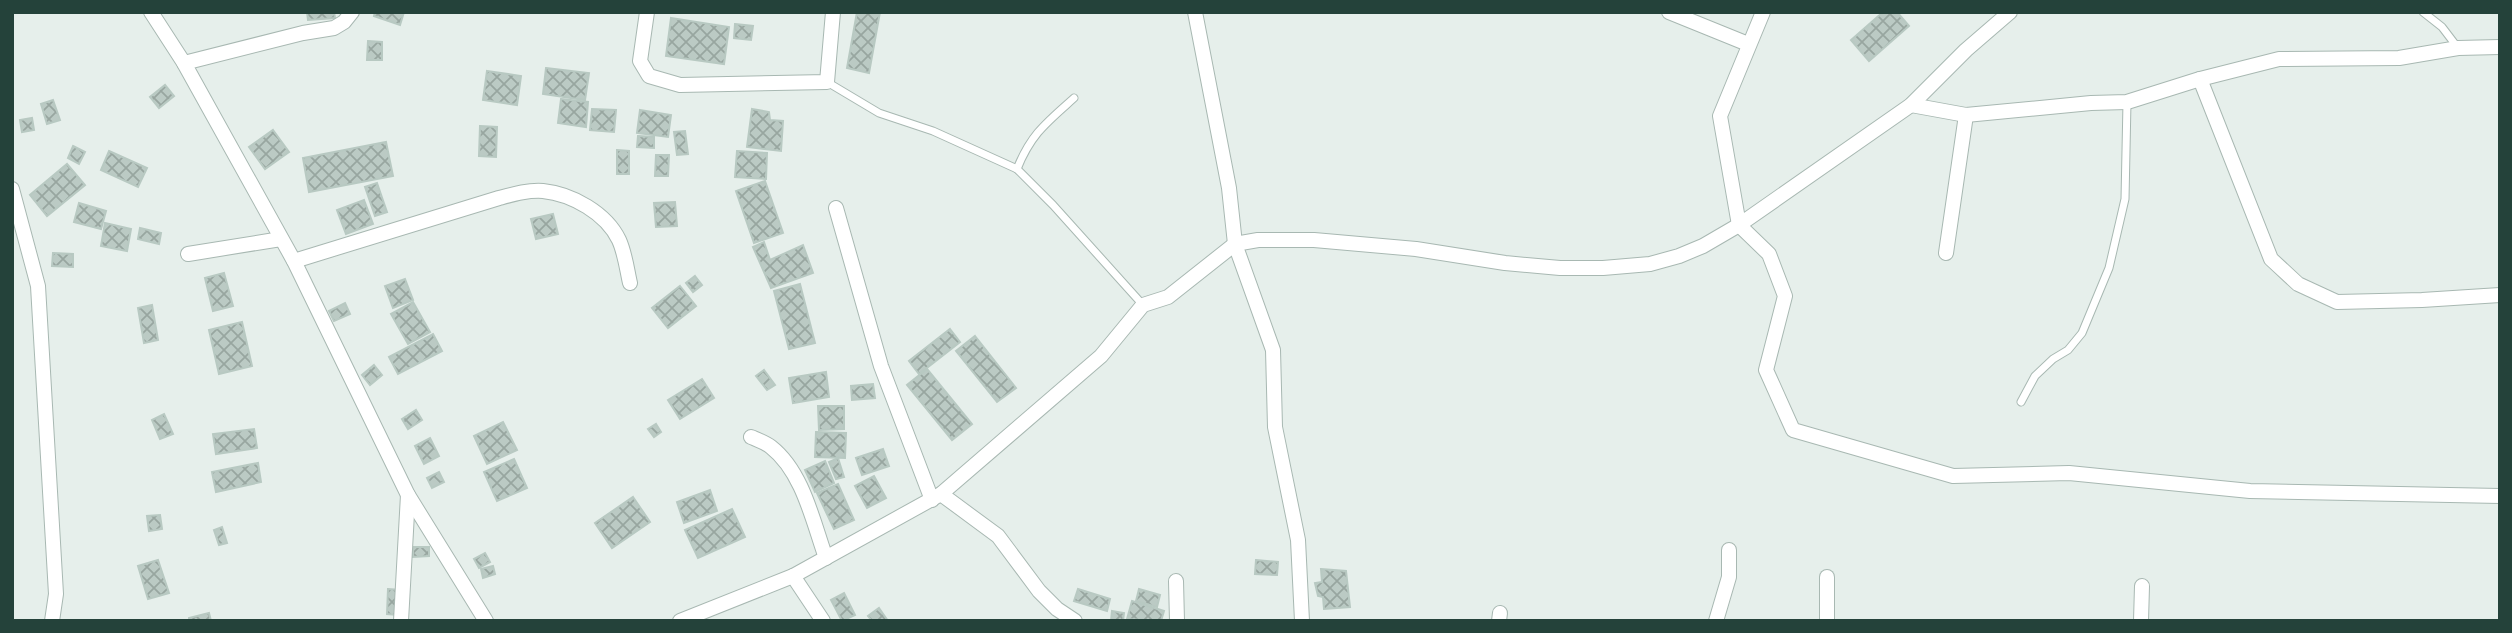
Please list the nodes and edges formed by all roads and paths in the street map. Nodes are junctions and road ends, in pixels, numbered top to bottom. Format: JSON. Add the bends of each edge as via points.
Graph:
{"nodes":[{"id":1,"x":151,"y":12,"type":"edge"},
{"id":2,"x":352,"y":12,"type":"edge"},
{"id":3,"x":647,"y":12,"type":"edge"},
{"id":4,"x":833,"y":12,"type":"edge"},
{"id":5,"x":1195,"y":12,"type":"edge"},
{"id":6,"x":1669,"y":12,"type":"edge"},
{"id":7,"x":1763,"y":12,"type":"edge"},
{"id":8,"x":2010,"y":12,"type":"edge"},
{"id":9,"x":2423,"y":12,"type":"edge"},
{"id":10,"x":1748,"y":44,"type":"junction"},
{"id":11,"x":2500,"y":47,"type":"edge"},
{"id":12,"x":2458,"y":48,"type":"junction"},
{"id":13,"x":184,"y":63,"type":"junction"},
{"id":14,"x":2200,"y":79,"type":"junction"},
{"id":15,"x":827,"y":82,"type":"junction"},
{"id":16,"x":1074,"y":99,"type":"dead end"},
{"id":17,"x":2127,"y":102,"type":"junction"},
{"id":18,"x":1911,"y":105,"type":"junction"},
{"id":19,"x":1966,"y":115,"type":"junction"},
{"id":20,"x":1017,"y":169,"type":"junction"},
{"id":21,"x":12,"y":189,"type":"edge"},
{"id":22,"x":836,"y":208,"type":"dead end"},
{"id":23,"x":1739,"y":225,"type":"junction"},
{"id":24,"x":281,"y":239,"type":"junction"},
{"id":25,"x":1235,"y":244,"type":"junction"},
{"id":26,"x":1946,"y":253,"type":"dead end"},
{"id":27,"x":188,"y":254,"type":"dead end"},
{"id":28,"x":294,"y":261,"type":"junction"},
{"id":29,"x":631,"y":283,"type":"dead end"},
{"id":30,"x":2500,"y":295,"type":"edge"},
{"id":31,"x":1143,"y":305,"type":"junction"},
{"id":32,"x":2021,"y":402,"type":"dead end"},
{"id":33,"x":751,"y":437,"type":"dead end"},
{"id":34,"x":408,"y":495,"type":"junction"},
{"id":35,"x":2500,"y":496,"type":"edge"},
{"id":36,"x":936,"y":497,"type":"junction"},
{"id":37,"x":1729,"y":550,"type":"dead end"},
{"id":38,"x":826,"y":558,"type":"junction"},
{"id":39,"x":793,"y":576,"type":"junction"},
{"id":40,"x":1827,"y":577,"type":"dead end"},
{"id":41,"x":1176,"y":581,"type":"dead end"},
{"id":42,"x":2142,"y":586,"type":"dead end"},
{"id":43,"x":52,"y":621,"type":"edge"},
{"id":44,"x":401,"y":621,"type":"edge"},
{"id":45,"x":486,"y":621,"type":"edge"},
{"id":46,"x":680,"y":621,"type":"edge"},
{"id":47,"x":823,"y":621,"type":"edge"},
{"id":48,"x":1075,"y":621,"type":"edge"},
{"id":49,"x":1177,"y":621,"type":"edge"},
{"id":50,"x":1302,"y":621,"type":"edge"},
{"id":51,"x":1716,"y":621,"type":"edge"},
{"id":52,"x":1828,"y":621,"type":"edge"},
{"id":53,"x":2141,"y":621,"type":"edge"}],
"edges":[{"from":1,"to":13,"type":"street"},
{"from":2,"to":13,"type":"street","via":[[334,28]]},
{"from":3,"to":15,"type":"street","via":[[640,61],[649,76],[680,86]]},
{"from":4,"to":15,"type":"street"},
{"from":5,"to":25,"type":"street","via":[[1229,188]]},
{"from":6,"to":10,"type":"street"},
{"from":7,"to":10,"type":"street"},
{"from":8,"to":18,"type":"street"},
{"from":9,"to":12,"type":"lane"},
{"from":10,"to":23,"type":"street","via":[[1720,116]]},
{"from":11,"to":12,"type":"street"},
{"from":12,"to":14,"type":"street","via":[[2399,58],[2278,59]]},
{"from":13,"to":24,"type":"street"},
{"from":14,"to":17,"type":"street"},
{"from":14,"to":30,"type":"street","via":[[2271,259],[2298,284],[2337,302]]},
{"from":15,"to":20,"type":"lane","via":[[879,113],[933,131]]},
{"from":16,"to":20,"type":"lane","via":[[1034,136]]},
{"from":17,"to":19,"type":"street"},
{"from":17,"to":32,"type":"lane","via":[[2125,199],[2109,268],[2082,333],[2035,376]]},
{"from":18,"to":19,"type":"street"},
{"from":18,"to":23,"type":"street"},
{"from":19,"to":26,"type":"street"},
{"from":20,"to":31,"type":"lane"},
{"from":21,"to":43,"type":"street","via":[[38,286],[56,594]]},
{"from":22,"to":36,"type":"street","via":[[881,366]]},
{"from":23,"to":25,"type":"street","via":[[1679,256],[1603,268],[1505,263],[1314,240]]},
{"from":23,"to":35,"type":"street","via":[[1769,254],[1785,296],[1766,370],[1793,430],[1953,476],[2068,473],[2250,491]]},
{"from":24,"to":27,"type":"street"},
{"from":24,"to":28,"type":"street"},
{"from":25,"to":31,"type":"street","via":[[1168,298]]},
{"from":25,"to":50,"type":"street","via":[[1273,350],[1275,427],[1298,540]]},
{"from":28,"to":29,"type":"street","via":[[523,191],[542,191],[566,196],[608,224],[619,241]]},
{"from":28,"to":34,"type":"street"},
{"from":31,"to":36,"type":"street","via":[[1101,356]]},
{"from":33,"to":38,"type":"street","via":[[771,446],[788,464]]},
{"from":34,"to":44,"type":"street"},
{"from":34,"to":45,"type":"street"},
{"from":36,"to":38,"type":"street"},
{"from":36,"to":48,"type":"street","via":[[998,536],[1039,591]]},
{"from":37,"to":51,"type":"street","via":[[1729,577]]},
{"from":38,"to":39,"type":"street"},
{"from":39,"to":46,"type":"street"},
{"from":39,"to":47,"type":"street"},
{"from":40,"to":52,"type":"street"},
{"from":41,"to":49,"type":"street"},
{"from":42,"to":53,"type":"street"}]}
